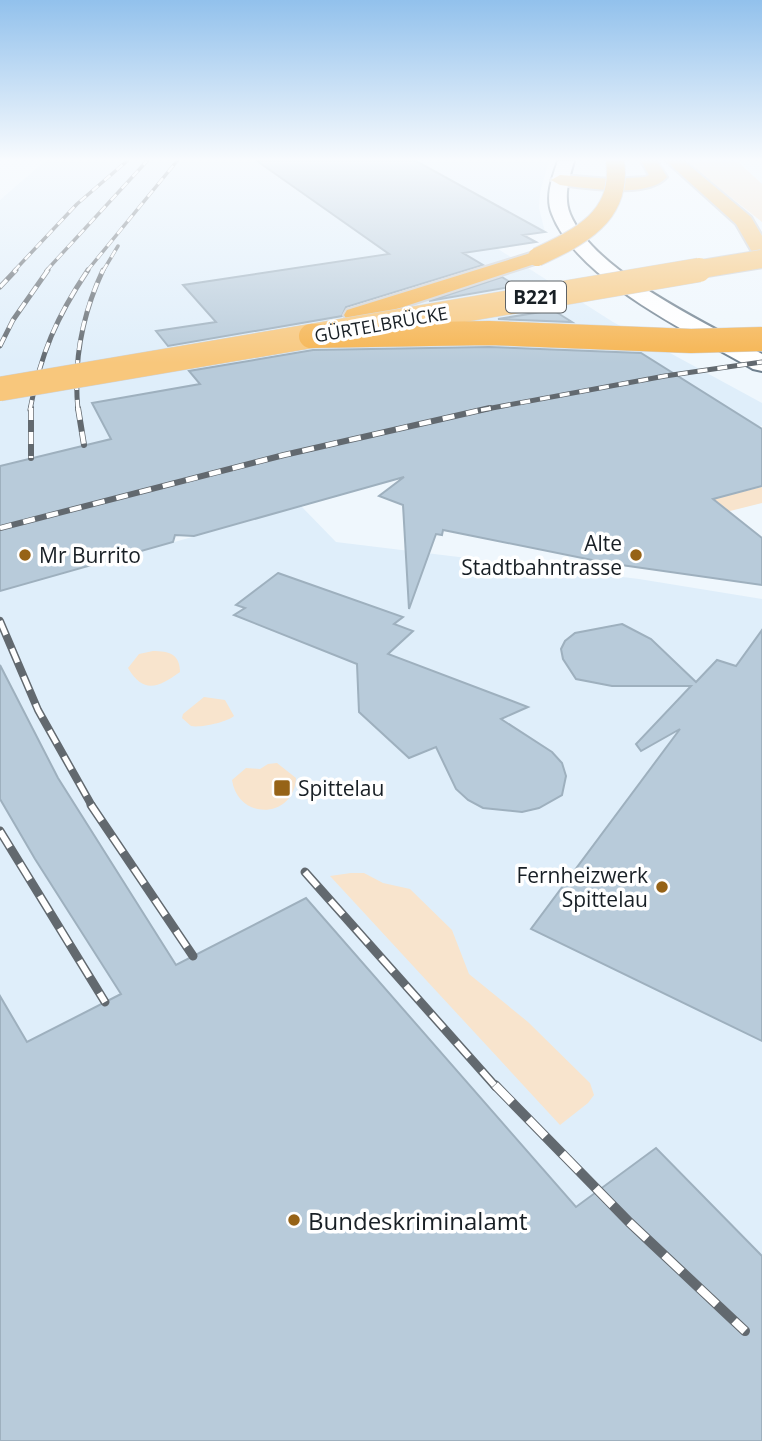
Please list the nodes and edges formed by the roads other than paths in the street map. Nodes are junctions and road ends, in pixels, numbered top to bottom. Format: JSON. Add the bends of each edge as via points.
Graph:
{"nodes":[{"id":1,"x":569,"y":228,"type":"edge"},
{"id":2,"x":589,"y":228,"type":"edge"},
{"id":3,"x":748,"y":228,"type":"edge"},
{"id":4,"x":762,"y":247,"type":"edge"},
{"id":5,"x":762,"y":256,"type":"edge"},
{"id":6,"x":355,"y":315,"type":"junction"},
{"id":7,"x":311,"y":336,"type":"junction"},
{"id":8,"x":762,"y":339,"type":"edge"},
{"id":9,"x":762,"y":364,"type":"edge"},
{"id":10,"x":0,"y":374,"type":"edge"},
{"id":11,"x":0,"y":389,"type":"edge"}],
"edges":[{"from":1,"to":9,"type":"street","via":[[593,257],[654,301]]},
{"from":2,"to":6,"type":"highway","bridge":true,"via":[[507,268]]},
{"from":3,"to":5,"type":"main road"},
{"from":4,"to":6,"type":"main road","name":"GÜRTELBRÜCKE","number":"B221"},
{"from":5,"to":7,"type":"main road","name":"GÜRTELBRÜCKE","number":"B221","bridge":true},
{"from":6,"to":10,"type":"main road","name":"GÜRTELBRÜCKE","number":"B221"},
{"from":7,"to":8,"type":"highway","bridge":true,"via":[[489,333],[691,341]]},
{"from":7,"to":11,"type":"main road","name":"GÜRTELBRÜCKE","number":"B221","bridge":true}]}
